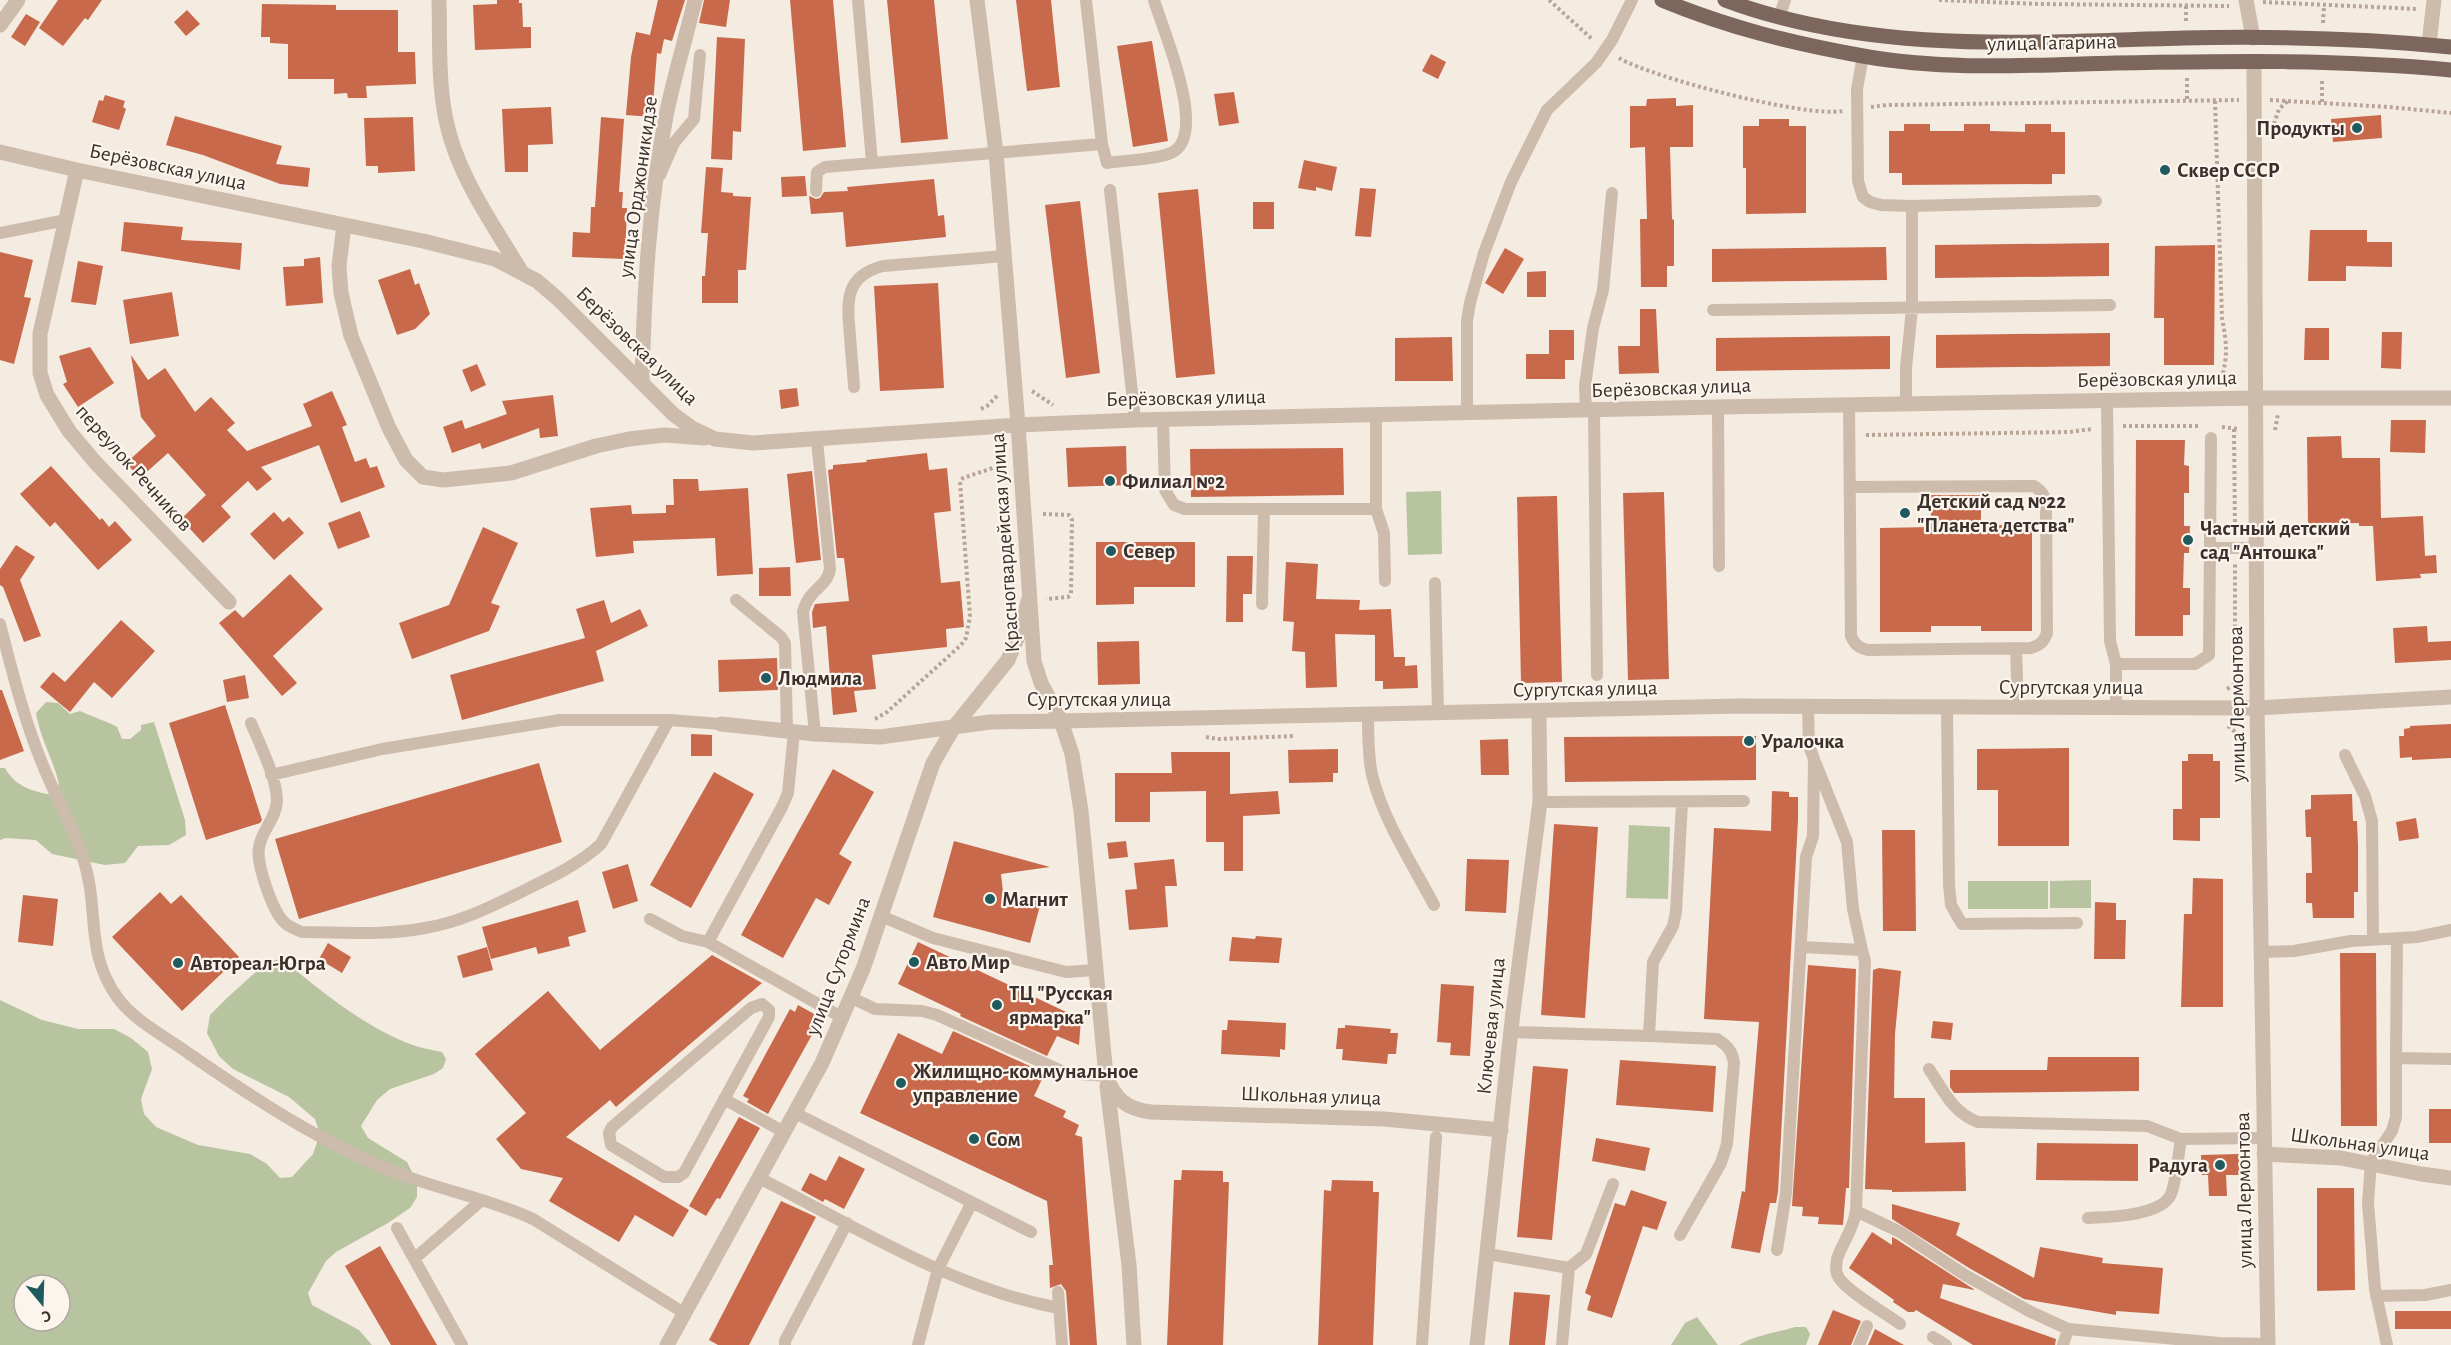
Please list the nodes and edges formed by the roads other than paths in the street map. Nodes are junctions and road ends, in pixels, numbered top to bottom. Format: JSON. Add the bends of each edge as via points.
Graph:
{"nodes":[{"id":1,"x":18,"y":0,"type":"edge"},
{"id":2,"x":439,"y":0,"type":"edge"},
{"id":3,"x":695,"y":0,"type":"edge"},
{"id":4,"x":858,"y":0,"type":"edge"},
{"id":5,"x":977,"y":0,"type":"edge"},
{"id":6,"x":1086,"y":0,"type":"edge"},
{"id":7,"x":1154,"y":0,"type":"edge"},
{"id":8,"x":1632,"y":0,"type":"edge"},
{"id":9,"x":1662,"y":0,"type":"edge"},
{"id":10,"x":1725,"y":0,"type":"edge"},
{"id":11,"x":1785,"y":0,"type":"edge"},
{"id":12,"x":2246,"y":0,"type":"edge"},
{"id":13,"x":2433,"y":5,"type":"edge"},
{"id":14,"x":1779,"y":17,"type":"junction"},
{"id":15,"x":0,"y":25,"type":"edge"},
{"id":16,"x":2253,"y":38,"type":"junction"},
{"id":17,"x":2429,"y":44,"type":"junction"},
{"id":18,"x":2451,"y":47,"type":"edge"},
{"id":19,"x":700,"y":55,"type":"dead end"},
{"id":20,"x":1863,"y":56,"type":"junction"},
{"id":21,"x":2254,"y":62,"type":"junction"},
{"id":22,"x":2451,"y":70,"type":"edge"},
{"id":23,"x":1102,"y":144,"type":"junction"},
{"id":24,"x":0,"y":152,"type":"edge"},
{"id":25,"x":996,"y":153,"type":"junction"},
{"id":26,"x":872,"y":162,"type":"junction"},
{"id":27,"x":77,"y":170,"type":"junction"},
{"id":28,"x":655,"y":187,"type":"junction"},
{"id":29,"x":1110,"y":190,"type":"dead end"},
{"id":30,"x":816,"y":191,"type":"dead end"},
{"id":31,"x":1612,"y":193,"type":"dead end"},
{"id":32,"x":2096,"y":201,"type":"dead end"},
{"id":33,"x":1912,"y":206,"type":"junction"},
{"id":34,"x":66,"y":220,"type":"junction"},
{"id":35,"x":344,"y":225,"type":"junction"},
{"id":36,"x":0,"y":233,"type":"edge"},
{"id":37,"x":1004,"y":256,"type":"junction"},
{"id":38,"x":522,"y":272,"type":"junction"},
{"id":39,"x":2110,"y":305,"type":"dead end"},
{"id":40,"x":1912,"y":309,"type":"junction"},
{"id":41,"x":1713,"y":310,"type":"dead end"},
{"id":42,"x":642,"y":383,"type":"junction"},
{"id":43,"x":854,"y":387,"type":"dead end"},
{"id":44,"x":2255,"y":398,"type":"junction"},
{"id":45,"x":2451,"y":398,"type":"edge"},
{"id":46,"x":2107,"y":400,"type":"junction"},
{"id":47,"x":1906,"y":403,"type":"junction"},
{"id":48,"x":1848,"y":404,"type":"junction"},
{"id":49,"x":1718,"y":407,"type":"junction"},
{"id":50,"x":1590,"y":411,"type":"junction"},
{"id":51,"x":1467,"y":413,"type":"junction"},
{"id":52,"x":1376,"y":416,"type":"junction"},
{"id":53,"x":1135,"y":420,"type":"junction"},
{"id":54,"x":1163,"y":420,"type":"junction"},
{"id":55,"x":1018,"y":425,"type":"junction"},
{"id":56,"x":2210,"y":432,"type":"road end"},
{"id":57,"x":715,"y":439,"type":"junction"},
{"id":58,"x":817,"y":441,"type":"junction"},
{"id":59,"x":1850,"y":487,"type":"junction"},
{"id":60,"x":1264,"y":509,"type":"junction"},
{"id":61,"x":1376,"y":509,"type":"junction"},
{"id":62,"x":2211,"y":548,"type":"junction"},
{"id":63,"x":2256,"y":548,"type":"junction"},
{"id":64,"x":1719,"y":566,"type":"dead end"},
{"id":65,"x":1385,"y":581,"type":"dead end"},
{"id":66,"x":1435,"y":583,"type":"dead end"},
{"id":67,"x":1029,"y":598,"type":"junction"},
{"id":68,"x":735,"y":600,"type":"dead end"},
{"id":69,"x":230,"y":602,"type":"dead end"},
{"id":70,"x":1262,"y":604,"type":"dead end"},
{"id":71,"x":0,"y":624,"type":"edge"},
{"id":72,"x":2016,"y":648,"type":"junction"},
{"id":73,"x":2116,"y":664,"type":"junction"},
{"id":74,"x":1597,"y":675,"type":"dead end"},
{"id":75,"x":2451,"y":697,"type":"edge"},
{"id":76,"x":1808,"y":706,"type":"junction"},
{"id":77,"x":1947,"y":707,"type":"junction"},
{"id":78,"x":2018,"y":707,"type":"junction"},
{"id":79,"x":2116,"y":708,"type":"junction"},
{"id":80,"x":2257,"y":708,"type":"junction"},
{"id":81,"x":1539,"y":711,"type":"junction"},
{"id":82,"x":1438,"y":713,"type":"junction"},
{"id":83,"x":1368,"y":715,"type":"junction"},
{"id":84,"x":669,"y":720,"type":"junction"},
{"id":85,"x":1061,"y":721,"type":"junction"},
{"id":86,"x":251,"y":723,"type":"dead end"},
{"id":87,"x":721,"y":724,"type":"joint"},
{"id":88,"x":954,"y":727,"type":"junction"},
{"id":89,"x":790,"y":731,"type":"junction"},
{"id":90,"x":815,"y":734,"type":"junction"},
{"id":91,"x":2345,"y":755,"type":"dead end"},
{"id":92,"x":1814,"y":759,"type":"junction"},
{"id":93,"x":271,"y":775,"type":"junction"},
{"id":94,"x":1744,"y":801,"type":"dead end"},
{"id":95,"x":1540,"y":802,"type":"junction"},
{"id":96,"x":1682,"y":803,"type":"junction"},
{"id":97,"x":1434,"y":905,"type":"dead end"},
{"id":98,"x":881,"y":916,"type":"junction"},
{"id":99,"x":650,"y":919,"type":"dead end"},
{"id":100,"x":2077,"y":923,"type":"dead end"},
{"id":101,"x":2451,"y":930,"type":"edge"},
{"id":102,"x":2397,"y":938,"type":"junction"},
{"id":103,"x":2373,"y":939,"type":"junction"},
{"id":104,"x":708,"y":942,"type":"junction"},
{"id":105,"x":1802,"y":947,"type":"junction"},
{"id":106,"x":1862,"y":950,"type":"junction"},
{"id":107,"x":2262,"y":952,"type":"junction"},
{"id":108,"x":1096,"y":970,"type":"junction"},
{"id":109,"x":852,"y":998,"type":"junction"},
{"id":110,"x":843,"y":1018,"type":"junction"},
{"id":111,"x":1511,"y":1032,"type":"junction"},
{"id":112,"x":1648,"y":1036,"type":"junction"},
{"id":113,"x":2396,"y":1058,"type":"junction"},
{"id":114,"x":2451,"y":1059,"type":"edge"},
{"id":115,"x":1929,"y":1070,"type":"dead end"},
{"id":116,"x":1106,"y":1076,"type":"junction"},
{"id":117,"x":724,"y":1099,"type":"junction"},
{"id":118,"x":1120,"y":1101,"type":"joint"},
{"id":119,"x":795,"y":1113,"type":"junction"},
{"id":120,"x":1501,"y":1130,"type":"junction"},
{"id":121,"x":784,"y":1132,"type":"junction"},
{"id":122,"x":1436,"y":1137,"type":"dead end"},
{"id":123,"x":2181,"y":1138,"type":"junction"},
{"id":124,"x":2263,"y":1138,"type":"junction"},
{"id":125,"x":2264,"y":1154,"type":"junction"},
{"id":126,"x":2371,"y":1162,"type":"junction"},
{"id":127,"x":759,"y":1178,"type":"junction"},
{"id":128,"x":2451,"y":1178,"type":"edge"},
{"id":129,"x":1613,"y":1184,"type":"dead end"},
{"id":130,"x":482,"y":1200,"type":"junction"},
{"id":131,"x":972,"y":1202,"type":"junction"},
{"id":132,"x":1856,"y":1211,"type":"junction"},
{"id":133,"x":2088,"y":1218,"type":"dead end"},
{"id":134,"x":847,"y":1223,"type":"junction"},
{"id":135,"x":398,"y":1228,"type":"dead end"},
{"id":136,"x":1031,"y":1232,"type":"dead end"},
{"id":137,"x":1680,"y":1235,"type":"dead end"},
{"id":138,"x":1777,"y":1250,"type":"dead end"},
{"id":139,"x":1488,"y":1254,"type":"junction"},
{"id":140,"x":414,"y":1259,"type":"junction"},
{"id":141,"x":1569,"y":1268,"type":"junction"},
{"id":142,"x":938,"y":1269,"type":"junction"},
{"id":143,"x":2451,"y":1290,"type":"edge"},
{"id":144,"x":1058,"y":1292,"type":"dead end"},
{"id":145,"x":2376,"y":1296,"type":"junction"},
{"id":146,"x":1059,"y":1308,"type":"junction"},
{"id":147,"x":684,"y":1313,"type":"junction"},
{"id":148,"x":1900,"y":1323,"type":"dead end"},
{"id":149,"x":1867,"y":1326,"type":"dead end"},
{"id":150,"x":2068,"y":1329,"type":"junction"},
{"id":151,"x":1933,"y":1337,"type":"dead end"},
{"id":152,"x":462,"y":1345,"type":"edge"},
{"id":153,"x":667,"y":1345,"type":"edge"},
{"id":154,"x":785,"y":1345,"type":"edge"},
{"id":155,"x":918,"y":1345,"type":"edge"},
{"id":156,"x":1062,"y":1345,"type":"edge"},
{"id":157,"x":1134,"y":1345,"type":"edge"},
{"id":158,"x":1422,"y":1345,"type":"edge"},
{"id":159,"x":1477,"y":1345,"type":"edge"},
{"id":160,"x":1562,"y":1345,"type":"edge"},
{"id":161,"x":1859,"y":1345,"type":"edge"},
{"id":162,"x":1946,"y":1345,"type":"edge"},
{"id":163,"x":2063,"y":1345,"type":"edge"},
{"id":164,"x":2268,"y":1345,"type":"edge"},
{"id":165,"x":2387,"y":1345,"type":"edge"}],
"edges":[{"from":1,"to":15,"type":"street"},
{"from":2,"to":38,"type":"street","via":[[441,93],[452,145],[488,217]]},
{"from":3,"to":28,"type":"street","name":"улица Орджоникидзе","via":[[668,110]]},
{"from":4,"to":26,"type":"lane"},
{"from":5,"to":25,"type":"street","name":"Красногвардейская улица"},
{"from":6,"to":23,"type":"lane"},
{"from":7,"to":23,"type":"lane","via":[[1181,79],[1186,119],[1182,142],[1173,152],[1107,163]]},
{"from":8,"to":51,"type":"lane","via":[[1606,50],[1546,110],[1511,182],[1470,303]]},
{"from":9,"to":20,"type":"main road","name":"улица Гагарина","via":[[1731,27]]},
{"from":10,"to":14,"type":"main road","name":"улица Гагарина"},
{"from":11,"to":14,"type":"lane"},
{"from":12,"to":16,"type":"street"},
{"from":13,"to":17,"type":"street"},
{"from":14,"to":16,"type":"main road","name":"улица Гагарина","via":[[1860,33],[1953,42]]},
{"from":16,"to":17,"type":"main road","name":"улица Гагарина"},
{"from":16,"to":21,"type":"main road"},
{"from":17,"to":18,"type":"main road","name":"улица Гагарина"},
{"from":19,"to":28,"type":"lane","via":[[694,119],[674,143]]},
{"from":20,"to":21,"type":"main road","name":"улица Гагарина","via":[[2008,66]]},
{"from":20,"to":33,"type":"lane","via":[[1857,89],[1858,181],[1863,197],[1881,205]]},
{"from":21,"to":22,"type":"main road","name":"улица Гагарина"},
{"from":21,"to":44,"type":"street","name":"улица Лермонтова"},
{"from":23,"to":25,"type":"lane"},
{"from":24,"to":27,"type":"street","name":"Берёзовская улица"},
{"from":25,"to":26,"type":"lane"},
{"from":25,"to":37,"type":"street","name":"Красногвардейская улица"},
{"from":26,"to":30,"type":"lane","via":[[820,169]]},
{"from":27,"to":34,"type":"street","name":"переулок Речников"},
{"from":27,"to":35,"type":"street","name":"Берёзовская улица"},
{"from":28,"to":42,"type":"street","name":"улица Орджоникидзе","via":[[644,298]]},
{"from":29,"to":53,"type":"lane"},
{"from":31,"to":50,"type":"lane","via":[[1604,280],[1586,378]]},
{"from":32,"to":33,"type":"lane"},
{"from":33,"to":40,"type":"lane"},
{"from":34,"to":36,"type":"lane"},
{"from":34,"to":69,"type":"street","name":"переулок Речников","via":[[40,334],[40,374],[47,395],[94,462]]},
{"from":35,"to":38,"type":"street","name":"Берёзовская улица","via":[[467,251]]},
{"from":35,"to":57,"type":"street","via":[[339,266],[345,316],[389,428],[406,460],[423,477],[443,480],[511,473],[629,439],[664,435]]},
{"from":37,"to":43,"type":"lane","via":[[868,270],[856,281],[849,300]]},
{"from":37,"to":55,"type":"street","name":"Красногвардейская улица"},
{"from":38,"to":42,"type":"street","name":"Берёзовская улица","via":[[558,299]]},
{"from":39,"to":40,"type":"lane"},
{"from":40,"to":41,"type":"lane"},
{"from":40,"to":47,"type":"lane","via":[[1905,368]]},
{"from":42,"to":57,"type":"street","name":"Берёзовская улица","via":[[682,421]]},
{"from":44,"to":45,"type":"street","name":"Берёзовская улица"},
{"from":44,"to":46,"type":"street","name":"Берёзовская улица"},
{"from":44,"to":63,"type":"street","name":"улица Лермонтова"},
{"from":46,"to":47,"type":"street","name":"Берёзовская улица"},
{"from":46,"to":73,"type":"lane","via":[[2110,641]]},
{"from":47,"to":48,"type":"street","name":"Берёзовская улица"},
{"from":48,"to":49,"type":"street","name":"Берёзовская улица"},
{"from":48,"to":59,"type":"lane"},
{"from":49,"to":50,"type":"street","name":"Берёзовская улица"},
{"from":49,"to":64,"type":"lane"},
{"from":50,"to":51,"type":"street","name":"Берёзовская улица"},
{"from":50,"to":74,"type":"lane"},
{"from":51,"to":52,"type":"street","name":"Берёзовская улица"},
{"from":52,"to":54,"type":"street","name":"Берёзовская улица"},
{"from":52,"to":61,"type":"lane"},
{"from":53,"to":54,"type":"street","name":"Берёзовская улица"},
{"from":53,"to":55,"type":"street","name":"Берёзовская улица"},
{"from":54,"to":60,"type":"lane","via":[[1165,490],[1174,505],[1185,509]]},
{"from":55,"to":58,"type":"street","name":"Берёзовская улица"},
{"from":55,"to":67,"type":"street","name":"Красногвардейская улица"},
{"from":56,"to":62,"type":"lane"},
{"from":57,"to":58,"type":"street","name":"Берёзовская улица","via":[[753,443]]},
{"from":58,"to":90,"type":"lane","via":[[830,568],[829,577],[810,594],[803,612]]},
{"from":59,"to":72,"type":"lane","via":[[1854,643],[1868,650]]},
{"from":59,"to":72,"type":"lane","via":[[2034,486],[2040,490],[2046,506],[2047,633],[2039,646]]},
{"from":60,"to":61,"type":"lane"},
{"from":60,"to":70,"type":"lane"},
{"from":61,"to":65,"type":"lane","via":[[1384,534]]},
{"from":62,"to":63,"type":"lane"},
{"from":62,"to":73,"type":"lane","via":[[2209,655],[2195,664]]},
{"from":63,"to":80,"type":"street","name":"улица Лермонтова"},
{"from":66,"to":82,"type":"lane"},
{"from":67,"to":85,"type":"street","name":"Красногвардейская улица","via":[[1037,673]]},
{"from":67,"to":88,"type":"street","name":"улица Сутормина","via":[[1008,660]]},
{"from":68,"to":89,"type":"lane","via":[[785,643]]},
{"from":71,"to":130,"type":"lane","via":[[27,726],[83,857],[93,905],[95,949],[108,984],[119,1000],[135,1016],[218,1074],[344,1150],[399,1174]]},
{"from":72,"to":78,"type":"lane"},
{"from":73,"to":79,"type":"lane"},
{"from":75,"to":80,"type":"street","name":"Сургутская улица"},
{"from":76,"to":77,"type":"street","name":"Сургутская улица"},
{"from":76,"to":81,"type":"street","name":"Сургутская улица"},
{"from":76,"to":92,"type":"lane","via":[[1809,746]]},
{"from":77,"to":78,"type":"street","name":"Сургутская улица"},
{"from":77,"to":100,"type":"lane","via":[[1949,885],[1954,913],[1962,924]]},
{"from":78,"to":79,"type":"street","name":"Сургутская улица"},
{"from":79,"to":80,"type":"street","name":"Сургутская улица"},
{"from":80,"to":107,"type":"street","name":"улица Лермонтова"},
{"from":81,"to":82,"type":"street","name":"Сургутская улица"},
{"from":81,"to":95,"type":"street","name":"Ключевая улица"},
{"from":82,"to":83,"type":"street","name":"Сургутская улица"},
{"from":83,"to":85,"type":"street","name":"Сургутская улица"},
{"from":83,"to":97,"type":"lane","via":[[1370,760],[1382,806]]},
{"from":84,"to":87,"type":"lane"},
{"from":84,"to":93,"type":"lane","via":[[560,720],[382,749]]},
{"from":84,"to":93,"type":"lane","via":[[601,844],[588,856],[483,910],[425,928],[302,932],[282,920],[273,906],[259,858],[259,846],[277,802]]},
{"from":85,"to":88,"type":"street","name":"Сургутская улица","via":[[1012,720]]},
{"from":85,"to":108,"type":"street","name":"Красногвардейская улица","via":[[1076,773]]},
{"from":86,"to":93,"type":"lane"},
{"from":87,"to":89,"type":"street","name":"Сургутская улица"},
{"from":88,"to":90,"type":"street","name":"Сургутская улица","via":[[880,737]]},
{"from":88,"to":98,"type":"street","name":"улица Сутормина","via":[[933,763]]},
{"from":89,"to":90,"type":"street","name":"Сургутская улица"},
{"from":89,"to":104,"type":"lane","via":[[788,793]]},
{"from":91,"to":103,"type":"lane","via":[[2372,821]]},
{"from":92,"to":105,"type":"lane","via":[[1813,836],[1806,858]]},
{"from":92,"to":106,"type":"lane","via":[[1847,842],[1853,909]]},
{"from":94,"to":96,"type":"lane"},
{"from":95,"to":96,"type":"lane"},
{"from":95,"to":111,"type":"street","name":"Ключевая улица"},
{"from":96,"to":112,"type":"lane","via":[[1677,912],[1653,962]]},
{"from":98,"to":108,"type":"lane","via":[[933,938],[1066,972]]},
{"from":98,"to":109,"type":"street","name":"улица Сутормина"},
{"from":99,"to":104,"type":"lane","via":[[682,936]]},
{"from":101,"to":102,"type":"lane"},
{"from":102,"to":103,"type":"lane"},
{"from":102,"to":113,"type":"lane"},
{"from":103,"to":107,"type":"lane"},
{"from":104,"to":110,"type":"lane"},
{"from":105,"to":106,"type":"lane"},
{"from":105,"to":138,"type":"lane","via":[[1786,1193]]},
{"from":106,"to":132,"type":"lane","via":[[1866,973]]},
{"from":107,"to":124,"type":"street","name":"улица Лермонтова"},
{"from":108,"to":116,"type":"street","name":"Красногвардейская улица"},
{"from":109,"to":110,"type":"street","name":"улица Сутормина"},
{"from":109,"to":116,"type":"lane","via":[[875,1009],[937,1015],[1066,1073]]},
{"from":110,"to":119,"type":"street","name":"улица Сутормина"},
{"from":111,"to":112,"type":"lane"},
{"from":111,"to":120,"type":"street","name":"Ключевая улица"},
{"from":112,"to":137,"type":"lane","via":[[1718,1039],[1732,1053],[1734,1063],[1727,1144]]},
{"from":113,"to":114,"type":"lane"},
{"from":113,"to":126,"type":"lane","via":[[2396,1117],[2392,1131]]},
{"from":115,"to":123,"type":"lane","via":[[1953,1106],[1978,1122],[2147,1126]]},
{"from":116,"to":118,"type":"street","name":"Красногвардейская улица"},
{"from":116,"to":157,"type":"street","name":"Красногвардейская улица","via":[[1129,1265]]},
{"from":117,"to":117,"type":"lane","via":[[684,1173],[678,1177],[664,1177],[611,1145],[612,1127],[751,1008],[762,1004],[769,1010],[769,1017]]},
{"from":117,"to":121,"type":"lane"},
{"from":118,"to":120,"type":"street","name":"Школьная улица","via":[[1132,1109],[1150,1112],[1384,1119]]},
{"from":119,"to":121,"type":"street","name":"улица Сутормина"},
{"from":119,"to":131,"type":"lane"},
{"from":120,"to":139,"type":"street","name":"Ключевая улица"},
{"from":121,"to":127,"type":"street","name":"улица Сутормина"},
{"from":122,"to":158,"type":"lane"},
{"from":123,"to":124,"type":"lane"},
{"from":123,"to":133,"type":"lane","via":[[2170,1194],[2164,1203],[2121,1216]]},
{"from":124,"to":125,"type":"street","name":"улица Лермонтова"},
{"from":125,"to":126,"type":"street","name":"Школьная улица"},
{"from":125,"to":164,"type":"street","name":"улица Лермонтова"},
{"from":126,"to":128,"type":"street","name":"Школьная улица"},
{"from":126,"to":145,"type":"lane","via":[[2368,1203]]},
{"from":127,"to":134,"type":"lane"},
{"from":127,"to":147,"type":"street","name":"улица Сутормина"},
{"from":129,"to":141,"type":"lane","via":[[1586,1254]]},
{"from":130,"to":140,"type":"lane"},
{"from":130,"to":147,"type":"lane","via":[[533,1219]]},
{"from":131,"to":136,"type":"lane"},
{"from":131,"to":142,"type":"lane"},
{"from":132,"to":148,"type":"lane","via":[[1854,1226],[1838,1257],[1839,1277]]},
{"from":132,"to":150,"type":"lane","via":[[1900,1232],[2029,1311]]},
{"from":134,"to":142,"type":"lane"},
{"from":134,"to":154,"type":"lane"},
{"from":135,"to":140,"type":"lane"},
{"from":139,"to":141,"type":"lane"},
{"from":139,"to":159,"type":"street","name":"Ключевая улица"},
{"from":140,"to":152,"type":"lane"},
{"from":141,"to":160,"type":"lane"},
{"from":142,"to":146,"type":"lane","via":[[1008,1297]]},
{"from":142,"to":155,"type":"lane"},
{"from":143,"to":145,"type":"lane"},
{"from":144,"to":146,"type":"lane"},
{"from":145,"to":165,"type":"lane"},
{"from":146,"to":156,"type":"lane"},
{"from":147,"to":153,"type":"street","name":"улица Сутормина"},
{"from":149,"to":161,"type":"lane"},
{"from":150,"to":163,"type":"lane"},
{"from":150,"to":164,"type":"lane"},
{"from":151,"to":162,"type":"lane"}]}
